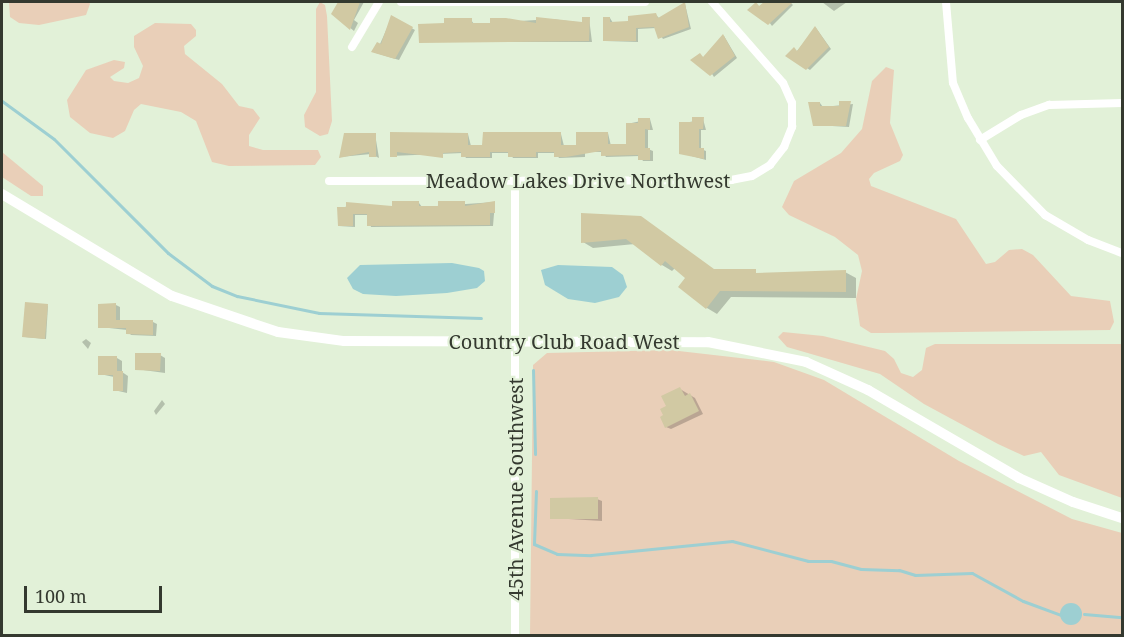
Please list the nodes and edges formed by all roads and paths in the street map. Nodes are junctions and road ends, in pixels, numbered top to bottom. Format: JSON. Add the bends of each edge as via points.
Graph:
{"nodes":[{"id":1,"x":379,"y":2,"type":"edge"},
{"id":2,"x":401,"y":2,"type":"edge"},
{"id":3,"x":645,"y":2,"type":"edge"},
{"id":4,"x":712,"y":2,"type":"edge"},
{"id":5,"x":946,"y":2,"type":"edge"},
{"id":6,"x":352,"y":46,"type":"dead end"},
{"id":7,"x":1122,"y":103,"type":"edge"},
{"id":8,"x":980,"y":140,"type":"junction"},
{"id":9,"x":515,"y":180,"type":"junction"},
{"id":10,"x":328,"y":181,"type":"dead end"},
{"id":11,"x":2,"y":194,"type":"edge"},
{"id":12,"x":1122,"y":253,"type":"edge"},
{"id":13,"x":516,"y":342,"type":"junction"},
{"id":14,"x":1122,"y":518,"type":"edge"},
{"id":15,"x":515,"y":636,"type":"edge"}],
"edges":[{"from":1,"to":6,"type":"street"},
{"from":2,"to":3,"type":"street"},
{"from":4,"to":9,"type":"street","name":"Meadow Lakes Drive Northwest","via":[[789,93],[793,114],[789,138],[770,165],[752,176],[731,180]]},
{"from":5,"to":8,"type":"street","via":[[953,83]]},
{"from":7,"to":8,"type":"street","via":[[1049,105],[1021,115]]},
{"from":8,"to":12,"type":"street","via":[[1010,183],[1045,214],[1067,229]]},
{"from":9,"to":10,"type":"street","name":"Meadow Lakes Drive Northwest"},
{"from":9,"to":13,"type":"street","name":"45th Avenue Southwest"},
{"from":11,"to":13,"type":"main road","name":"Country Club Road West","via":[[130,274],[172,296],[243,323],[313,339]]},
{"from":13,"to":14,"type":"main road","name":"Country Club Road West","via":[[708,342],[806,362],[868,390],[1019,478]]},
{"from":13,"to":15,"type":"street","name":"45th Avenue Southwest"}]}
